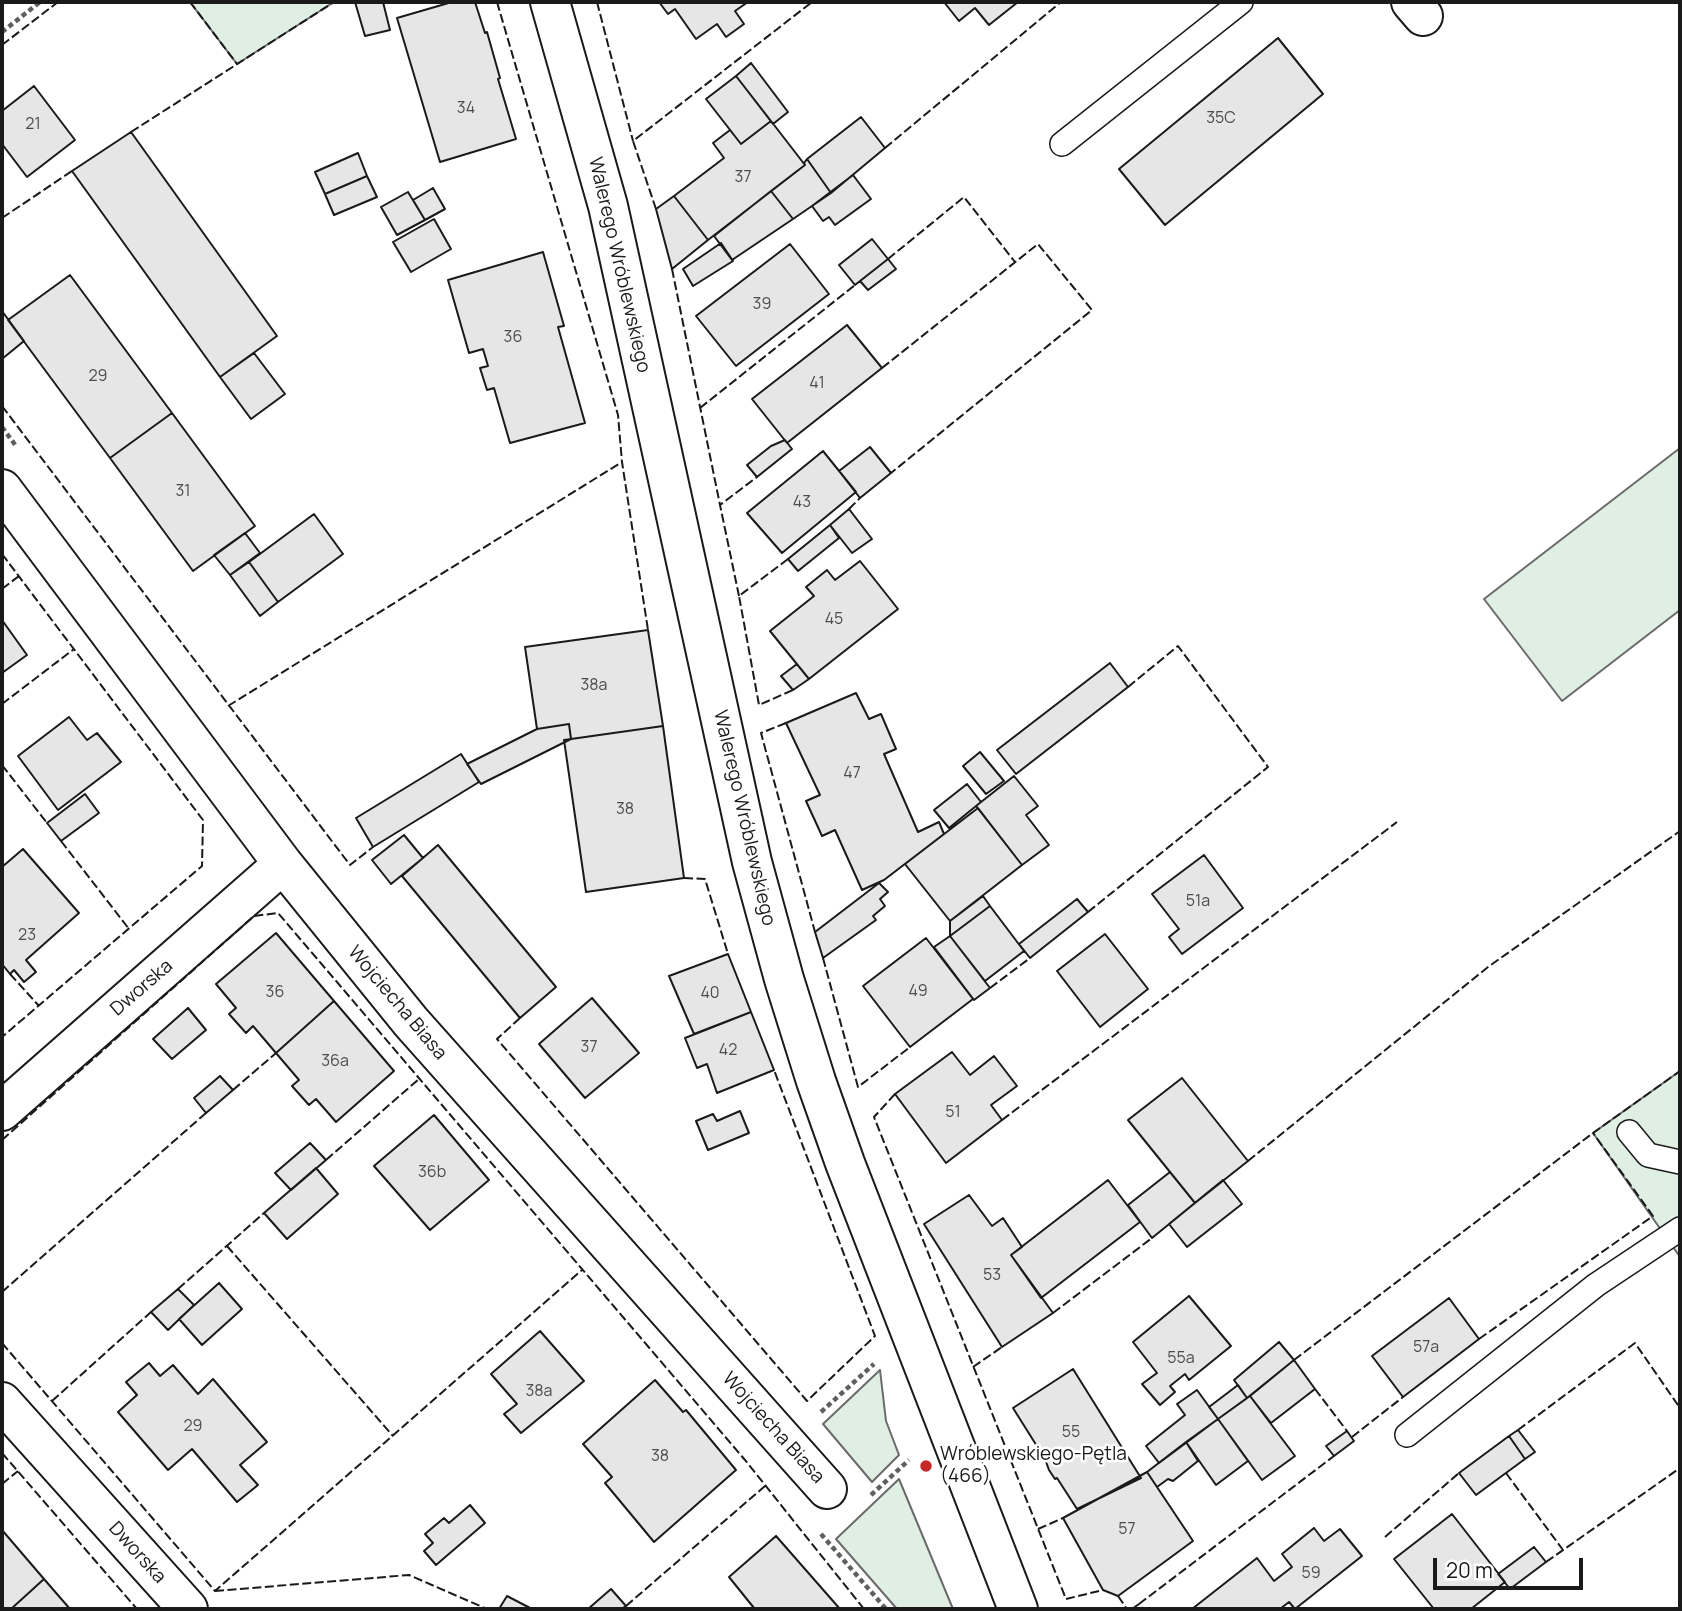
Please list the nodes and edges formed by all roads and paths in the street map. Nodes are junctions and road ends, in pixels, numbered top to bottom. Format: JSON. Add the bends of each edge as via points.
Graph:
{"nodes":[{"id":1,"x":40,"y":2,"type":"edge"},
{"id":2,"x":550,"y":2,"type":"edge"},
{"id":3,"x":1241,"y":2,"type":"edge"},
{"id":4,"x":2,"y":32,"type":"edge"},
{"id":5,"x":1062,"y":144,"type":"dead end"},
{"id":6,"x":2,"y":489,"type":"edge"},
{"id":7,"x":283,"y":864,"type":"junction"},
{"id":8,"x":2,"y":1111,"type":"edge"},
{"id":9,"x":1629,"y":1132,"type":"dead end"},
{"id":10,"x":1680,"y":1162,"type":"edge"},
{"id":11,"x":1680,"y":1229,"type":"edge"},
{"id":12,"x":2,"y":1402,"type":"edge"},
{"id":13,"x":1407,"y":1435,"type":"dead end"},
{"id":14,"x":827,"y":1489,"type":"dead end"},
{"id":15,"x":818,"y":1530,"type":"dead end"},
{"id":16,"x":188,"y":1609,"type":"edge"},
{"id":17,"x":886,"y":1609,"type":"edge"},
{"id":18,"x":1018,"y":1609,"type":"edge"}],
"edges":[{"from":1,"to":4,"type":"path"},
{"from":2,"to":18,"type":"street","name":"Walerego Wróblewskiego","via":[[608,206],[752,862],[784,979],[845,1163]]},
{"from":3,"to":5,"type":"lane"},
{"from":6,"to":7,"type":"street","name":"Wojciecha Biasa"},
{"from":7,"to":8,"type":"street","name":"Dworska"},
{"from":7,"to":14,"type":"street","name":"Wojciecha Biasa","via":[[411,1022]]},
{"from":9,"to":10,"type":"lane","via":[[1648,1155]]},
{"from":11,"to":13,"type":"lane","via":[[1597,1285]]},
{"from":12,"to":16,"type":"street","name":"Dworska"},
{"from":15,"to":17,"type":"path"}]}
